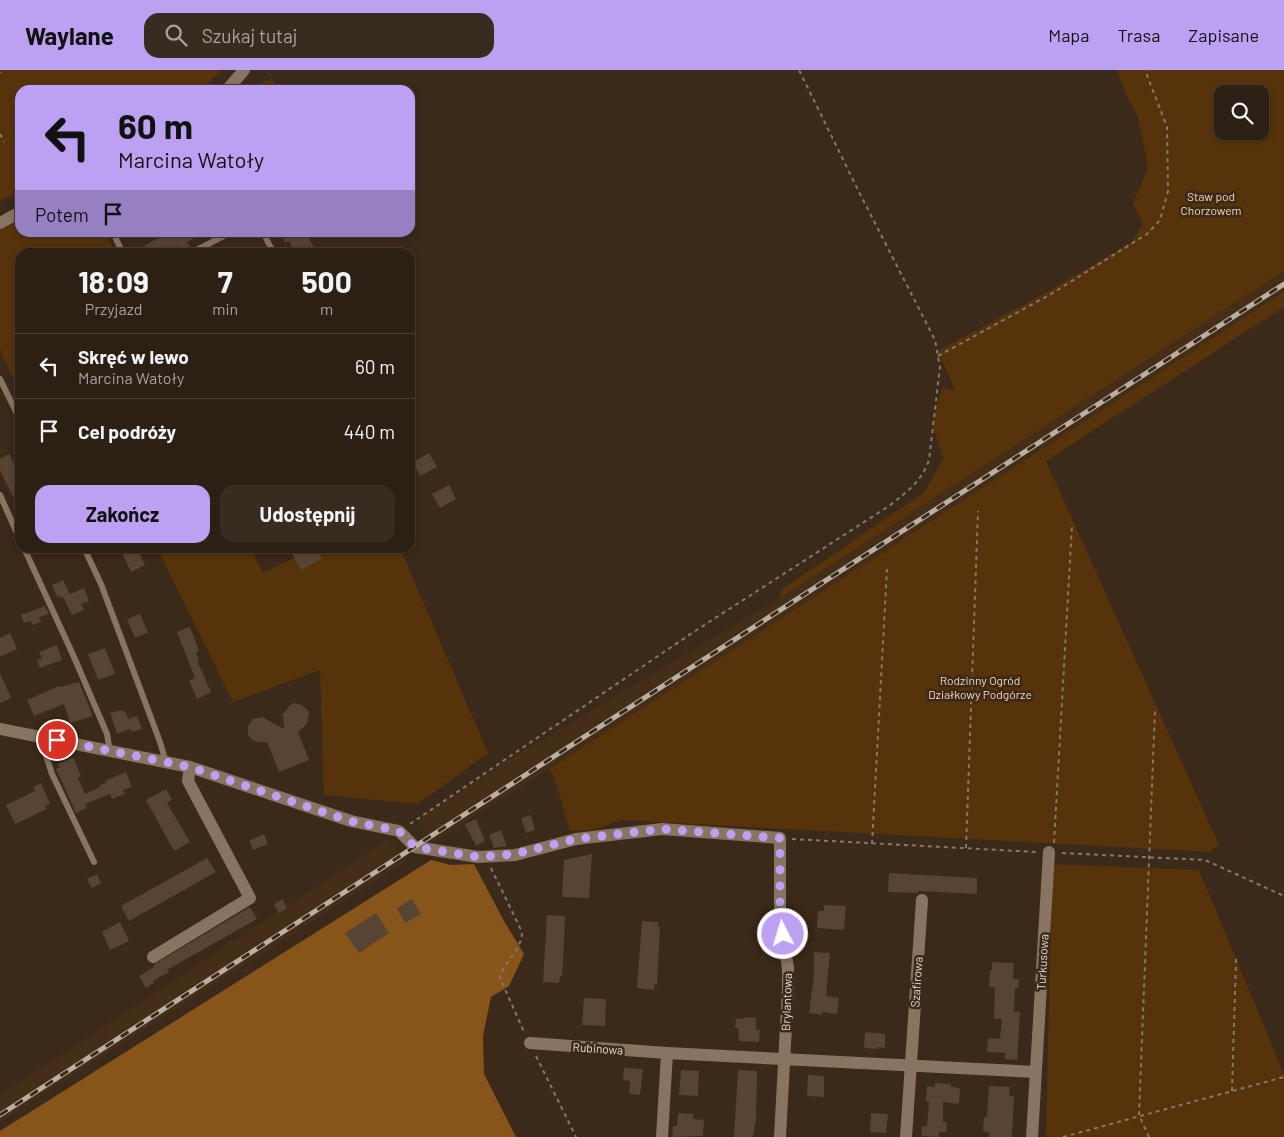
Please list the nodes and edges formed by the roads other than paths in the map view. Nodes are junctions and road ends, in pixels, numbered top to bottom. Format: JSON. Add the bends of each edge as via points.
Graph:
{"nodes":[{"id":1,"x":244,"y":70,"type":"edge"},
{"id":2,"x":231,"y":85,"type":"edge"},
{"id":3,"x":15,"y":215,"type":"edge"},
{"id":4,"x":0,"y":223,"type":"edge"},
{"id":5,"x":222,"y":237,"type":"edge"},
{"id":6,"x":201,"y":248,"type":"edge"},
{"id":7,"x":0,"y":379,"type":"edge"},
{"id":8,"x":15,"y":410,"type":"edge"},
{"id":9,"x":0,"y":495,"type":"edge"},
{"id":10,"x":15,"y":529,"type":"edge"},
{"id":11,"x":26,"y":553,"type":"edge"},
{"id":12,"x":86,"y":553,"type":"edge"},
{"id":13,"x":0,"y":729,"type":"edge"},
{"id":14,"x":40,"y":737,"type":"junction"},
{"id":15,"x":110,"y":751,"type":"junction"},
{"id":16,"x":166,"y":762,"type":"junction"},
{"id":17,"x":190,"y":767,"type":"junction"},
{"id":18,"x":1051,"y":852,"type":"road end"},
{"id":19,"x":94,"y":862,"type":"dead end"},
{"id":20,"x":922,"y":900,"type":"dead end"},
{"id":21,"x":153,"y":957,"type":"dead end"},
{"id":22,"x":530,"y":1043,"type":"road end"},
{"id":23,"x":667,"y":1052,"type":"junction"},
{"id":24,"x":784,"y":1059,"type":"junction"},
{"id":25,"x":911,"y":1065,"type":"junction"},
{"id":26,"x":1036,"y":1072,"type":"junction"},
{"id":27,"x":662,"y":1137,"type":"edge"},
{"id":28,"x":780,"y":1137,"type":"edge"},
{"id":29,"x":906,"y":1137,"type":"edge"},
{"id":30,"x":1032,"y":1137,"type":"edge"}],
"edges":[{"from":1,"to":2,"type":"street"},
{"from":3,"to":4,"type":"street"},
{"from":5,"to":6,"type":"lane"},
{"from":7,"to":8,"type":"lane"},
{"from":9,"to":10,"type":"lane"},
{"from":11,"to":15,"type":"lane","via":[[107,734]]},
{"from":12,"to":16,"type":"lane","via":[[101,584]]},
{"from":13,"to":14,"type":"street"},
{"from":14,"to":15,"type":"street"},
{"from":14,"to":19,"type":"lane","via":[[52,774]]},
{"from":15,"to":16,"type":"street"},
{"from":16,"to":17,"type":"street"},
{"from":17,"to":21,"type":"street","via":[[188,781],[250,898]]},
{"from":17,"to":24,"type":"street","name":"Brylantowa","via":[[350,821],[399,831],[415,847],[478,857],[515,854],[576,839],[662,829],[780,838],[780,917],[788,968]]},
{"from":18,"to":26,"type":"street","name":"Turkusowa"},
{"from":20,"to":25,"type":"street","name":"Szafirowa"},
{"from":22,"to":23,"type":"street","name":"Rubinowa"},
{"from":23,"to":24,"type":"street","name":"Rubinowa"},
{"from":23,"to":27,"type":"street"},
{"from":24,"to":25,"type":"street"},
{"from":24,"to":28,"type":"street","name":"Brylantowa"},
{"from":25,"to":26,"type":"street"},
{"from":25,"to":29,"type":"street","name":"Szafirowa"},
{"from":26,"to":30,"type":"street","name":"Turkusowa"}]}
